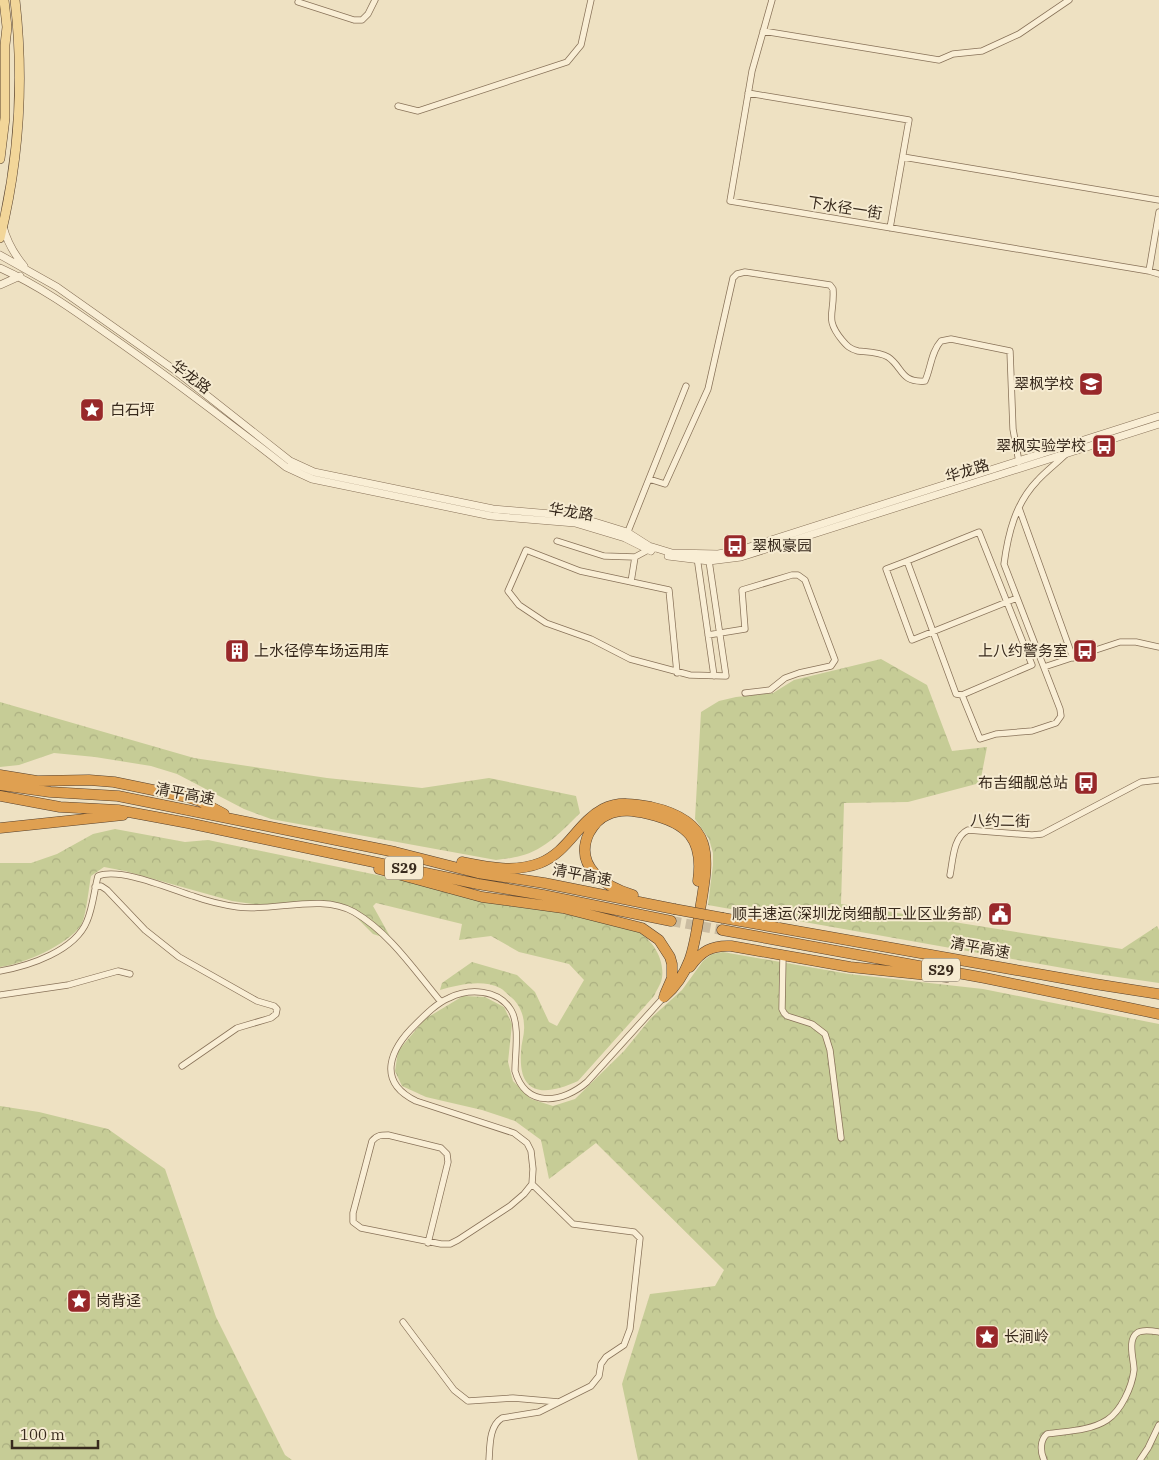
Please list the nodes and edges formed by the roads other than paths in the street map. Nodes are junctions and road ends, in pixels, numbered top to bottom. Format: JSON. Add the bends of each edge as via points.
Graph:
{"nodes":[{"id":1,"x":4,"y":0,"type":"edge"},
{"id":2,"x":15,"y":0,"type":"edge"},
{"id":3,"x":375,"y":0,"type":"edge"},
{"id":4,"x":591,"y":0,"type":"edge"},
{"id":5,"x":771,"y":0,"type":"edge"},
{"id":6,"x":1069,"y":0,"type":"edge"},
{"id":7,"x":298,"y":2,"type":"dead end"},
{"id":8,"x":763,"y":31,"type":"junction"},
{"id":9,"x":0,"y":32,"type":"edge"},
{"id":10,"x":5,"y":45,"type":"junction"},
{"id":11,"x":748,"y":94,"type":"junction"},
{"id":12,"x":398,"y":106,"type":"dead end"},
{"id":13,"x":902,"y":157,"type":"junction"},
{"id":14,"x":0,"y":159,"type":"edge"},
{"id":15,"x":1159,"y":200,"type":"edge"},
{"id":16,"x":1159,"y":212,"type":"edge"},
{"id":17,"x":3,"y":226,"type":"junction"},
{"id":18,"x":890,"y":228,"type":"junction"},
{"id":19,"x":0,"y":238,"type":"edge"},
{"id":20,"x":0,"y":255,"type":"edge"},
{"id":21,"x":0,"y":268,"type":"edge"},
{"id":22,"x":28,"y":271,"type":"junction"},
{"id":23,"x":1149,"y":271,"type":"junction"},
{"id":24,"x":1159,"y":274,"type":"edge"},
{"id":25,"x":20,"y":276,"type":"junction"},
{"id":26,"x":0,"y":285,"type":"edge"},
{"id":27,"x":686,"y":386,"type":"dead end"},
{"id":28,"x":1159,"y":416,"type":"edge"},
{"id":29,"x":1159,"y":424,"type":"edge"},
{"id":30,"x":1079,"y":443,"type":"junction"},
{"id":31,"x":1067,"y":454,"type":"junction"},
{"id":32,"x":1019,"y":462,"type":"junction"},
{"id":33,"x":649,"y":479,"type":"junction"},
{"id":34,"x":1019,"y":508,"type":"junction"},
{"id":35,"x":626,"y":535,"type":"junction"},
{"id":36,"x":556,"y":540,"type":"dead end"},
{"id":37,"x":648,"y":548,"type":"junction"},
{"id":38,"x":635,"y":557,"type":"junction"},
{"id":39,"x":698,"y":557,"type":"junction"},
{"id":40,"x":709,"y":558,"type":"junction"},
{"id":41,"x":907,"y":561,"type":"junction"},
{"id":42,"x":631,"y":582,"type":"junction"},
{"id":43,"x":1018,"y":598,"type":"junction"},
{"id":44,"x":1007,"y":603,"type":"junction"},
{"id":45,"x":933,"y":632,"type":"junction"},
{"id":46,"x":720,"y":634,"type":"junction"},
{"id":47,"x":708,"y":636,"type":"junction"},
{"id":48,"x":1159,"y":647,"type":"edge"},
{"id":49,"x":1073,"y":658,"type":"junction"},
{"id":50,"x":1044,"y":667,"type":"junction"},
{"id":51,"x":677,"y":673,"type":"junction"},
{"id":52,"x":714,"y":676,"type":"junction"},
{"id":53,"x":745,"y":693,"type":"dead end"},
{"id":54,"x":962,"y":695,"type":"junction"},
{"id":55,"x":0,"y":776,"type":"edge"},
{"id":56,"x":1159,"y":780,"type":"edge"},
{"id":57,"x":0,"y":785,"type":"edge"},
{"id":58,"x":0,"y":796,"type":"edge"},
{"id":59,"x":137,"y":813,"type":"junction"},
{"id":60,"x":228,"y":818,"type":"junction"},
{"id":61,"x":0,"y":828,"type":"edge"},
{"id":62,"x":291,"y":844,"type":"junction"},
{"id":63,"x":395,"y":852,"type":"junction"},
{"id":64,"x":950,"y":875,"type":"dead end"},
{"id":65,"x":95,"y":887,"type":"junction"},
{"id":66,"x":674,"y":909,"type":"junction"},
{"id":67,"x":671,"y":921,"type":"tunnel mouth"},
{"id":68,"x":722,"y":930,"type":"tunnel mouth"},
{"id":69,"x":783,"y":956,"type":"junction"},
{"id":70,"x":0,"y":971,"type":"edge"},
{"id":71,"x":130,"y":974,"type":"dead end"},
{"id":72,"x":985,"y":978,"type":"junction"},
{"id":73,"x":676,"y":986,"type":"junction"},
{"id":74,"x":1159,"y":994,"type":"edge"},
{"id":75,"x":0,"y":995,"type":"edge"},
{"id":76,"x":664,"y":997,"type":"junction"},
{"id":77,"x":441,"y":1002,"type":"junction"},
{"id":78,"x":1159,"y":1014,"type":"edge"},
{"id":79,"x":182,"y":1066,"type":"dead end"},
{"id":80,"x":841,"y":1138,"type":"dead end"},
{"id":81,"x":532,"y":1184,"type":"junction"},
{"id":82,"x":428,"y":1243,"type":"junction"},
{"id":83,"x":403,"y":1322,"type":"dead end"},
{"id":84,"x":1159,"y":1332,"type":"edge"},
{"id":85,"x":559,"y":1402,"type":"junction"},
{"id":86,"x":1159,"y":1425,"type":"edge"},
{"id":87,"x":488,"y":1460,"type":"edge"},
{"id":88,"x":1044,"y":1460,"type":"edge"},
{"id":89,"x":1140,"y":1460,"type":"edge"}],
"edges":[{"from":1,"to":10,"type":"main road"},
{"from":2,"to":17,"type":"main road","via":[[20,91],[17,135]]},
{"from":3,"to":7,"type":"street","via":[[362,20]]},
{"from":4,"to":12,"type":"street","via":[[581,45],[567,62],[418,111]]},
{"from":5,"to":8,"type":"street","name":"下水径一街"},
{"from":6,"to":8,"type":"street","via":[[1019,34],[989,48],[953,54],[940,60]]},
{"from":8,"to":11,"type":"street","name":"下水径一街"},
{"from":9,"to":10,"type":"main road"},
{"from":10,"to":14,"type":"main road","via":[[5,118]]},
{"from":11,"to":13,"type":"street","via":[[909,120]]},
{"from":11,"to":18,"type":"street","name":"下水径一街","via":[[730,202]]},
{"from":13,"to":15,"type":"street"},
{"from":13,"to":18,"type":"street"},
{"from":16,"to":23,"type":"street"},
{"from":17,"to":19,"type":"main road"},
{"from":17,"to":22,"type":"street","via":[[14,254]]},
{"from":18,"to":23,"type":"street","name":"下水径一街"},
{"from":20,"to":22,"type":"street","name":"华龙路"},
{"from":21,"to":25,"type":"street","name":"华龙路"},
{"from":22,"to":35,"type":"street","name":"华龙路","via":[[57,287],[176,371],[303,468],[493,509],[575,516]]},
{"from":23,"to":24,"type":"street","name":"下水径一街"},
{"from":25,"to":26,"type":"street"},
{"from":25,"to":35,"type":"street","name":"华龙路","via":[[168,376],[299,474],[491,516],[575,523]]},
{"from":27,"to":33,"type":"street"},
{"from":28,"to":30,"type":"street","name":"华龙路"},
{"from":29,"to":31,"type":"street","name":"华龙路"},
{"from":30,"to":31,"type":"street"},
{"from":30,"to":32,"type":"street","name":"华龙路"},
{"from":31,"to":34,"type":"street","via":[[1030,488]]},
{"from":31,"to":40,"type":"street","name":"华龙路","via":[[741,557]]},
{"from":32,"to":33,"type":"street","via":[[1013,429],[1010,350],[951,339],[941,341],[925,381],[916,382],[905,377],[886,356],[848,348],[831,321],[834,289],[830,285],[745,272],[733,278],[708,389],[665,484]]},
{"from":32,"to":40,"type":"street","name":"华龙路"},
{"from":33,"to":35,"type":"street"},
{"from":34,"to":43,"type":"street","via":[[1007,541],[1004,564]]},
{"from":34,"to":49,"type":"street"},
{"from":35,"to":37,"type":"street","name":"华龙路"},
{"from":36,"to":38,"type":"street","via":[[604,556]]},
{"from":37,"to":38,"type":"street"},
{"from":37,"to":39,"type":"street","name":"华龙路","via":[[672,557]]},
{"from":38,"to":42,"type":"street"},
{"from":39,"to":40,"type":"street","name":"华龙路"},
{"from":39,"to":47,"type":"street"},
{"from":40,"to":46,"type":"street"},
{"from":41,"to":44,"type":"street","via":[[979,532]]},
{"from":41,"to":45,"type":"street"},
{"from":41,"to":45,"type":"street","via":[[886,569],[912,640]]},
{"from":42,"to":51,"type":"street","via":[[669,590]]},
{"from":42,"to":51,"type":"street","via":[[580,571],[526,550],[508,591],[519,605],[546,623],[591,639],[630,659]]},
{"from":43,"to":44,"type":"street"},
{"from":43,"to":50,"type":"street"},
{"from":44,"to":45,"type":"street"},
{"from":44,"to":54,"type":"street","via":[[1032,665]]},
{"from":45,"to":54,"type":"street","via":[[956,694]]},
{"from":46,"to":47,"type":"street"},
{"from":46,"to":52,"type":"street","via":[[726,676]]},
{"from":46,"to":53,"type":"street","via":[[745,629],[742,590],[792,575],[805,580],[834,660],[830,666],[785,678],[770,690]]},
{"from":47,"to":52,"type":"street"},
{"from":48,"to":49,"type":"street","via":[[1120,642]]},
{"from":49,"to":50,"type":"street"},
{"from":50,"to":54,"type":"street","via":[[1060,709],[1061,716],[1056,723],[1032,731],[996,734],[980,739]]},
{"from":51,"to":52,"type":"street"},
{"from":55,"to":60,"type":"highway","via":[[37,781],[114,782],[193,799]]},
{"from":56,"to":64,"type":"street","name":"八约二街","via":[[1141,782],[1042,834],[1032,836],[968,830],[957,842]]},
{"from":57,"to":60,"type":"highway","name":"清平高速","number":"S29","via":[[108,795]]},
{"from":58,"to":59,"type":"highway","name":"清平高速","number":"S29","via":[[60,806]]},
{"from":59,"to":61,"type":"highway"},
{"from":59,"to":62,"type":"highway","name":"清平高速","number":"S29"},
{"from":60,"to":63,"type":"highway","name":"清平高速","number":"S29"},
{"from":62,"to":67,"type":"highway","name":"清平高速","number":"S29"},
{"from":62,"to":76,"type":"highway","via":[[477,896],[564,908],[642,928],[663,945],[672,964],[672,978]]},
{"from":63,"to":66,"type":"highway","name":"清平高速","number":"S29","via":[[478,873]]},
{"from":63,"to":73,"type":"highway","via":[[491,868],[518,868],[556,854],[590,818],[609,806],[623,803],[639,805],[676,815],[700,836],[706,865],[694,948]]},
{"from":65,"to":70,"type":"street","via":[[87,922],[72,942],[24,967]]},
{"from":65,"to":77,"type":"street","via":[[98,876],[106,873],[237,907],[332,904],[343,907],[382,933]]},
{"from":65,"to":79,"type":"street","via":[[108,890],[145,930],[179,957],[276,1009],[271,1018],[237,1028]]},
{"from":66,"to":74,"type":"highway","name":"清平高速","number":"S29","bridge":true},
{"from":66,"to":76,"type":"highway","via":[[618,890],[592,870],[586,857],[586,843],[600,819],[623,810],[663,817],[686,829],[696,844],[699,876],[689,945],[677,978]]},
{"from":68,"to":72,"type":"highway","name":"清平高速","number":"S29"},
{"from":69,"to":72,"type":"highway","via":[[932,976]]},
{"from":69,"to":73,"type":"highway","via":[[716,946],[698,956]]},
{"from":69,"to":80,"type":"street","via":[[782,1008],[787,1016],[812,1024],[825,1034],[830,1050]]},
{"from":71,"to":75,"type":"street","via":[[118,971],[68,985]]},
{"from":72,"to":78,"type":"highway","name":"清平高速","number":"S29"},
{"from":73,"to":76,"type":"highway"},
{"from":76,"to":77,"type":"street","via":[[587,1082],[565,1097],[548,1100],[526,1090],[517,1078],[514,1018],[506,1004],[492,994],[476,992],[456,995]]},
{"from":77,"to":81,"type":"street","via":[[406,1033],[394,1051],[391,1068],[396,1085],[416,1101],[506,1129],[521,1137],[531,1151]]},
{"from":81,"to":82,"type":"street","via":[[510,1206],[458,1240],[450,1244]]},
{"from":81,"to":85,"type":"street","via":[[573,1224],[634,1232],[641,1241],[630,1329],[624,1345],[606,1357],[599,1376],[591,1386]]},
{"from":82,"to":82,"type":"street","via":[[361,1228],[353,1222],[375,1137],[388,1135],[441,1148],[447,1154],[448,1162]]},
{"from":83,"to":85,"type":"street","via":[[454,1390],[468,1401],[513,1398]]},
{"from":84,"to":88,"type":"street","via":[[1138,1332],[1134,1335],[1133,1376],[1119,1408],[1109,1419],[1095,1426],[1044,1436],[1041,1446]]},
{"from":85,"to":87,"type":"street","via":[[539,1412],[497,1421],[491,1435]]},
{"from":86,"to":89,"type":"street"}]}
